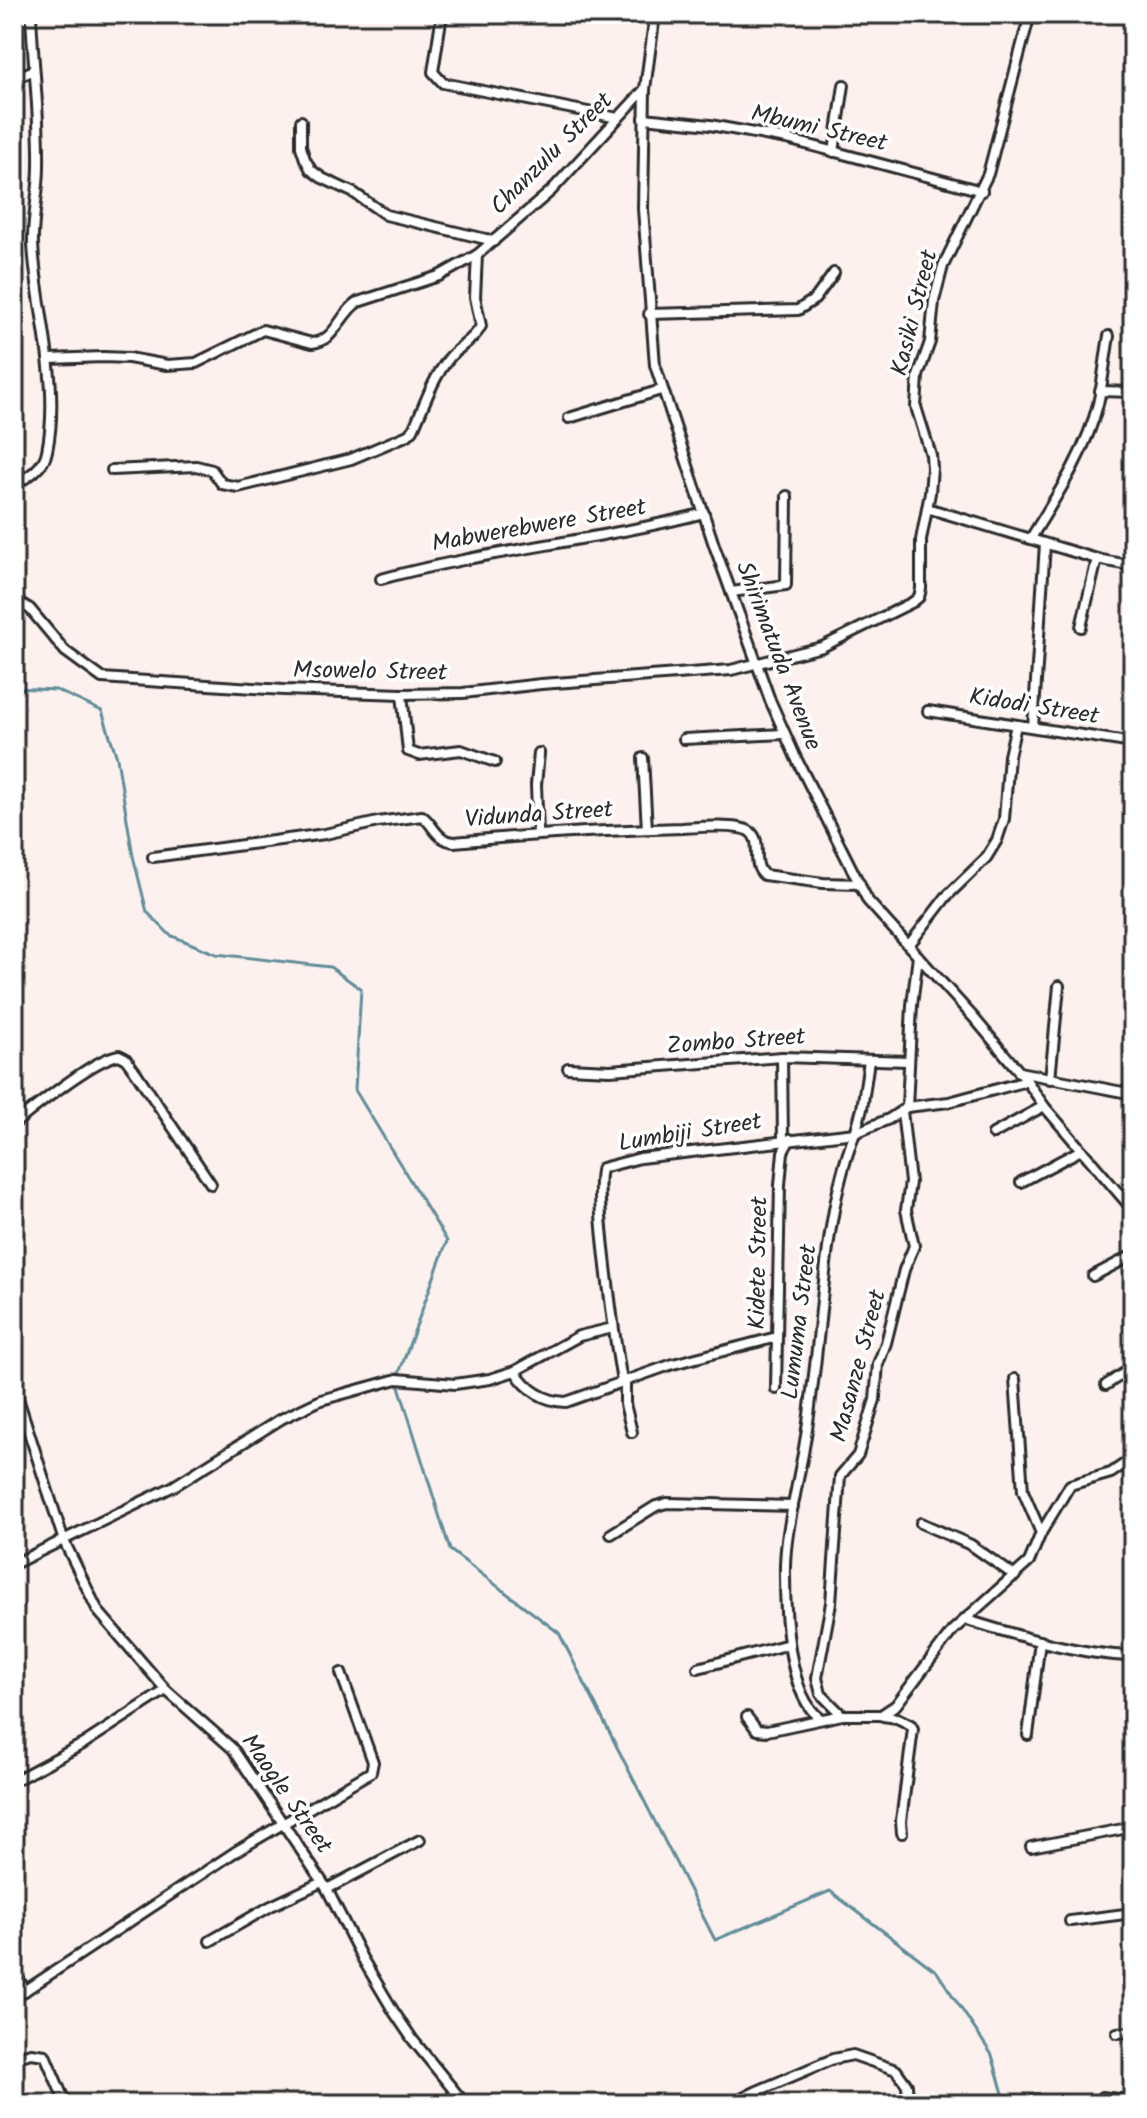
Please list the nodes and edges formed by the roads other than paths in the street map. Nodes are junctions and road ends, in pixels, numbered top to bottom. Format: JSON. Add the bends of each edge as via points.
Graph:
{"nodes":[{"id":1,"x":31,"y":14,"type":"edge"},
{"id":2,"x":442,"y":14,"type":"edge"},
{"id":3,"x":655,"y":14,"type":"edge"},
{"id":4,"x":1030,"y":14,"type":"edge"},
{"id":5,"x":34,"y":70,"type":"junction"},
{"id":6,"x":14,"y":79,"type":"edge"},
{"id":7,"x":844,"y":85,"type":"dead end"},
{"id":8,"x":645,"y":89,"type":"junction"},
{"id":9,"x":618,"y":118,"type":"junction"},
{"id":10,"x":644,"y":118,"type":"junction"},
{"id":11,"x":301,"y":121,"type":"dead end"},
{"id":12,"x":834,"y":152,"type":"junction"},
{"id":13,"x":982,"y":191,"type":"junction"},
{"id":14,"x":494,"y":241,"type":"junction"},
{"id":15,"x":477,"y":255,"type":"junction"},
{"id":16,"x":834,"y":273,"type":"dead end"},
{"id":17,"x":649,"y":314,"type":"junction"},
{"id":18,"x":1109,"y":336,"type":"dead end"},
{"id":19,"x":49,"y":359,"type":"junction"},
{"id":20,"x":661,"y":390,"type":"junction"},
{"id":21,"x":1100,"y":391,"type":"junction"},
{"id":22,"x":1133,"y":392,"type":"edge"},
{"id":23,"x":569,"y":418,"type":"dead end"},
{"id":24,"x":112,"y":470,"type":"dead end"},
{"id":25,"x":14,"y":485,"type":"edge"},
{"id":26,"x":787,"y":496,"type":"dead end"},
{"id":27,"x":927,"y":508,"type":"junction"},
{"id":28,"x":704,"y":513,"type":"junction"},
{"id":29,"x":1031,"y":538,"type":"junction"},
{"id":30,"x":1045,"y":544,"type":"junction"},
{"id":31,"x":1097,"y":559,"type":"junction"},
{"id":32,"x":1133,"y":566,"type":"edge"},
{"id":33,"x":381,"y":579,"type":"dead end"},
{"id":34,"x":731,"y":592,"type":"junction"},
{"id":35,"x":14,"y":599,"type":"edge"},
{"id":36,"x":1081,"y":627,"type":"dead end"},
{"id":37,"x":756,"y":665,"type":"junction"},
{"id":38,"x":402,"y":694,"type":"junction"},
{"id":39,"x":928,"y":711,"type":"dead end"},
{"id":40,"x":1016,"y":725,"type":"junction"},
{"id":41,"x":1033,"y":727,"type":"junction"},
{"id":42,"x":784,"y":734,"type":"junction"},
{"id":43,"x":684,"y":739,"type":"dead end"},
{"id":44,"x":1133,"y":743,"type":"edge"},
{"id":45,"x":539,"y":753,"type":"dead end"},
{"id":46,"x":643,"y":758,"type":"dead end"},
{"id":47,"x":495,"y":762,"type":"dead end"},
{"id":48,"x":647,"y":829,"type":"junction"},
{"id":49,"x":538,"y":834,"type":"junction"},
{"id":50,"x":153,"y":857,"type":"dead end"},
{"id":51,"x":860,"y":884,"type":"junction"},
{"id":52,"x":909,"y":945,"type":"junction"},
{"id":53,"x":918,"y":956,"type":"junction"},
{"id":54,"x":1059,"y":986,"type":"dead end"},
{"id":55,"x":782,"y":1057,"type":"junction"},
{"id":56,"x":869,"y":1060,"type":"junction"},
{"id":57,"x":908,"y":1061,"type":"junction"},
{"id":58,"x":568,"y":1068,"type":"dead end"},
{"id":59,"x":1018,"y":1072,"type":"junction"},
{"id":60,"x":1050,"y":1079,"type":"junction"},
{"id":61,"x":1027,"y":1081,"type":"junction"},
{"id":62,"x":1133,"y":1094,"type":"edge"},
{"id":63,"x":1044,"y":1106,"type":"junction"},
{"id":64,"x":904,"y":1109,"type":"junction"},
{"id":65,"x":14,"y":1124,"type":"edge"},
{"id":66,"x":855,"y":1133,"type":"junction"},
{"id":67,"x":993,"y":1134,"type":"dead end"},
{"id":68,"x":786,"y":1139,"type":"junction"},
{"id":69,"x":1081,"y":1150,"type":"junction"},
{"id":70,"x":1021,"y":1182,"type":"dead end"},
{"id":71,"x":211,"y":1184,"type":"dead end"},
{"id":72,"x":1133,"y":1210,"type":"edge"},
{"id":73,"x":1133,"y":1255,"type":"edge"},
{"id":74,"x":1093,"y":1276,"type":"dead end"},
{"id":75,"x":613,"y":1328,"type":"junction"},
{"id":76,"x":777,"y":1337,"type":"junction"},
{"id":77,"x":1133,"y":1367,"type":"edge"},
{"id":78,"x":515,"y":1371,"type":"junction"},
{"id":79,"x":1015,"y":1379,"type":"dead end"},
{"id":80,"x":624,"y":1380,"type":"junction"},
{"id":81,"x":1106,"y":1385,"type":"dead end"},
{"id":82,"x":14,"y":1386,"type":"edge"},
{"id":83,"x":776,"y":1389,"type":"dead end"},
{"id":84,"x":632,"y":1432,"type":"dead end"},
{"id":85,"x":1133,"y":1458,"type":"edge"},
{"id":86,"x":793,"y":1506,"type":"junction"},
{"id":87,"x":921,"y":1523,"type":"dead end"},
{"id":88,"x":1041,"y":1533,"type":"junction"},
{"id":89,"x":611,"y":1534,"type":"dead end"},
{"id":90,"x":64,"y":1541,"type":"junction"},
{"id":91,"x":14,"y":1564,"type":"edge"},
{"id":92,"x":1015,"y":1576,"type":"junction"},
{"id":93,"x":964,"y":1619,"type":"junction"},
{"id":94,"x":1040,"y":1641,"type":"junction"},
{"id":95,"x":789,"y":1644,"type":"junction"},
{"id":96,"x":1133,"y":1656,"type":"edge"},
{"id":97,"x":698,"y":1668,"type":"dead end"},
{"id":98,"x":341,"y":1673,"type":"dead end"},
{"id":99,"x":166,"y":1690,"type":"junction"},
{"id":100,"x":842,"y":1715,"type":"junction"},
{"id":101,"x":881,"y":1715,"type":"junction"},
{"id":102,"x":747,"y":1717,"type":"dead end"},
{"id":103,"x":821,"y":1719,"type":"junction"},
{"id":104,"x":1028,"y":1735,"type":"dead end"},
{"id":105,"x":14,"y":1781,"type":"edge"},
{"id":106,"x":284,"y":1823,"type":"junction"},
{"id":107,"x":1133,"y":1827,"type":"edge"},
{"id":108,"x":902,"y":1833,"type":"dead end"},
{"id":109,"x":420,"y":1840,"type":"dead end"},
{"id":110,"x":1031,"y":1847,"type":"dead end"},
{"id":111,"x":325,"y":1885,"type":"junction"},
{"id":112,"x":1133,"y":1913,"type":"edge"},
{"id":113,"x":1070,"y":1921,"type":"dead end"},
{"id":114,"x":210,"y":1941,"type":"dead end"},
{"id":115,"x":14,"y":1970,"type":"edge"},
{"id":116,"x":25,"y":1991,"type":"junction"},
{"id":117,"x":14,"y":1998,"type":"edge"},
{"id":118,"x":1133,"y":2032,"type":"edge"},
{"id":119,"x":1117,"y":2033,"type":"dead end"},
{"id":120,"x":14,"y":2058,"type":"edge"},
{"id":121,"x":1102,"y":2097,"type":"dead end"},
{"id":122,"x":1133,"y":2101,"type":"edge"},
{"id":123,"x":66,"y":2104,"type":"edge"},
{"id":124,"x":465,"y":2104,"type":"edge"},
{"id":125,"x":739,"y":2104,"type":"edge"},
{"id":126,"x":908,"y":2104,"type":"edge"}],
"edges":[{"from":1,"to":5,"type":"street"},
{"from":2,"to":9,"type":"street","via":[[433,72],[443,83]]},
{"from":3,"to":8,"type":"street","name":"Shirimatuda Avenue"},
{"from":4,"to":13,"type":"street","name":"Kasiki Street"},
{"from":5,"to":6,"type":"street"},
{"from":5,"to":19,"type":"street","via":[[39,170],[33,248]]},
{"from":7,"to":12,"type":"street"},
{"from":8,"to":9,"type":"street","name":"Chanzulu Street"},
{"from":8,"to":10,"type":"street","name":"Shirimatuda Avenue"},
{"from":9,"to":14,"type":"street","name":"Chanzulu Street","via":[[551,191]]},
{"from":10,"to":12,"type":"street","name":"Mbumi Street","via":[[710,125]]},
{"from":10,"to":17,"type":"street","name":"Shirimatuda Avenue"},
{"from":11,"to":14,"type":"street","via":[[305,159],[322,178],[386,215]]},
{"from":12,"to":13,"type":"street","name":"Mbumi Street"},
{"from":13,"to":27,"type":"street","name":"Kasiki Street","via":[[943,266],[934,326],[918,376],[916,407],[931,455]]},
{"from":14,"to":15,"type":"street","name":"Chanzulu Street"},
{"from":15,"to":19,"type":"street","name":"Chanzulu Street","via":[[439,276],[358,302],[319,342],[263,330],[196,363]]},
{"from":15,"to":24,"type":"street","via":[[475,297],[481,326],[438,375],[408,435],[351,459],[238,487],[222,484],[206,467]]},
{"from":16,"to":17,"type":"street","via":[[815,299],[798,310]]},
{"from":17,"to":20,"type":"street","name":"Shirimatuda Avenue"},
{"from":18,"to":21,"type":"street"},
{"from":19,"to":25,"type":"street","via":[[47,455],[41,466]]},
{"from":20,"to":23,"type":"street"},
{"from":20,"to":28,"type":"street","name":"Shirimatuda Avenue"},
{"from":21,"to":22,"type":"street"},
{"from":21,"to":29,"type":"street","via":[[1081,448]]},
{"from":26,"to":34,"type":"street","via":[[786,585]]},
{"from":27,"to":29,"type":"street"},
{"from":27,"to":37,"type":"street","name":"Kasiki Street","via":[[921,589],[913,602],[822,647]]},
{"from":28,"to":33,"type":"street","name":"Mabwerebwere Street"},
{"from":28,"to":34,"type":"street","name":"Shirimatuda Avenue"},
{"from":29,"to":30,"type":"street"},
{"from":30,"to":31,"type":"street"},
{"from":30,"to":41,"type":"street"},
{"from":31,"to":32,"type":"street"},
{"from":31,"to":36,"type":"street"},
{"from":34,"to":37,"type":"street","name":"Shirimatuda Avenue"},
{"from":35,"to":38,"type":"street","name":"Msowelo Street","via":[[30,609],[65,651],[102,678]]},
{"from":37,"to":38,"type":"street","name":"Msowelo Street"},
{"from":37,"to":42,"type":"street","name":"Shirimatuda Avenue"},
{"from":38,"to":47,"type":"street","via":[[412,754],[461,750]]},
{"from":39,"to":40,"type":"street","name":"Kidodi Street"},
{"from":40,"to":41,"type":"street","name":"Kidodi Street"},
{"from":40,"to":52,"type":"street","via":[[997,840]]},
{"from":41,"to":44,"type":"street","name":"Kidodi Street"},
{"from":42,"to":43,"type":"street"},
{"from":42,"to":51,"type":"street","name":"Shirimatuda Avenue"},
{"from":45,"to":49,"type":"street"},
{"from":46,"to":48,"type":"street"},
{"from":48,"to":49,"type":"street","name":"Vidunda Street"},
{"from":48,"to":51,"type":"street","name":"Vidunda Street","via":[[748,830],[756,843],[756,865],[764,875]]},
{"from":49,"to":50,"type":"street","name":"Vidunda Street","via":[[445,840],[422,816]]},
{"from":51,"to":52,"type":"street","name":"Shirimatuda Avenue","via":[[868,901]]},
{"from":52,"to":53,"type":"street","name":"Shirimatuda Avenue"},
{"from":53,"to":57,"type":"street"},
{"from":53,"to":59,"type":"street","name":"Shirimatuda Avenue"},
{"from":54,"to":60,"type":"street"},
{"from":55,"to":56,"type":"street","name":"Zombo Street"},
{"from":55,"to":58,"type":"street","name":"Zombo Street","via":[[610,1070]]},
{"from":55,"to":68,"type":"street","name":"Kidete Street"},
{"from":56,"to":57,"type":"street","name":"Zombo Street"},
{"from":56,"to":66,"type":"street","name":"Lumuma Street"},
{"from":57,"to":64,"type":"street"},
{"from":59,"to":60,"type":"street"},
{"from":59,"to":61,"type":"street","name":"Shirimatuda Avenue"},
{"from":60,"to":62,"type":"street"},
{"from":61,"to":63,"type":"street","name":"Shirimatuda Avenue"},
{"from":61,"to":64,"type":"street"},
{"from":63,"to":67,"type":"street"},
{"from":63,"to":69,"type":"street","name":"Shirimatuda Avenue"},
{"from":64,"to":66,"type":"street"},
{"from":64,"to":100,"type":"street","name":"Masanze Street","via":[[910,1182],[906,1210],[914,1246],[878,1364],[875,1400],[858,1455],[840,1476],[831,1603],[817,1678],[821,1694]]},
{"from":65,"to":71,"type":"street","via":[[85,1072],[119,1055]]},
{"from":66,"to":68,"type":"street","name":"Lumbiji Street"},
{"from":66,"to":86,"type":"street","name":"Lumuma Street","via":[[837,1200]]},
{"from":68,"to":75,"type":"street","name":"Lumbiji Street","via":[[602,1168],[598,1182]]},
{"from":68,"to":76,"type":"street","name":"Kidete Street"},
{"from":69,"to":70,"type":"street"},
{"from":69,"to":72,"type":"street","name":"Shirimatuda Avenue"},
{"from":73,"to":74,"type":"street"},
{"from":75,"to":78,"type":"street","via":[[579,1336]]},
{"from":75,"to":80,"type":"street","name":"Lumbiji Street"},
{"from":76,"to":80,"type":"street"},
{"from":76,"to":83,"type":"street","name":"Kidete Street"},
{"from":77,"to":81,"type":"street"},
{"from":78,"to":80,"type":"street","via":[[535,1393],[557,1401]]},
{"from":78,"to":90,"type":"street","via":[[469,1384],[397,1379],[321,1400],[174,1486]]},
{"from":79,"to":88,"type":"street","via":[[1023,1491]]},
{"from":80,"to":84,"type":"street","name":"Lumbiji Street"},
{"from":82,"to":90,"type":"street","name":"Maogle Street"},
{"from":85,"to":88,"type":"street","via":[[1111,1473],[1070,1485]]},
{"from":86,"to":89,"type":"street","via":[[667,1503]]},
{"from":86,"to":95,"type":"street","name":"Lumuma Street","via":[[785,1565]]},
{"from":87,"to":92,"type":"street","via":[[971,1545]]},
{"from":88,"to":92,"type":"street","via":[[1029,1562]]},
{"from":90,"to":91,"type":"street"},
{"from":90,"to":99,"type":"street","name":"Maogle Street","via":[[98,1611]]},
{"from":92,"to":93,"type":"street"},
{"from":93,"to":94,"type":"street"},
{"from":93,"to":101,"type":"street","via":[[896,1705]]},
{"from":94,"to":96,"type":"street"},
{"from":94,"to":104,"type":"street"},
{"from":95,"to":97,"type":"street"},
{"from":95,"to":103,"type":"street","name":"Lumuma Street","via":[[805,1697]]},
{"from":98,"to":106,"type":"street","via":[[373,1767]]},
{"from":99,"to":105,"type":"street"},
{"from":99,"to":106,"type":"street","name":"Maogle Street","via":[[233,1749]]},
{"from":100,"to":101,"type":"street"},
{"from":100,"to":103,"type":"street"},
{"from":101,"to":108,"type":"street","via":[[913,1729]]},
{"from":102,"to":103,"type":"street","via":[[757,1730],[767,1731]]},
{"from":106,"to":111,"type":"street","name":"Maogle Street"},
{"from":106,"to":116,"type":"street"},
{"from":107,"to":110,"type":"street"},
{"from":109,"to":111,"type":"street"},
{"from":111,"to":114,"type":"street","via":[[271,1906]]},
{"from":111,"to":124,"type":"street","name":"Maogle Street","via":[[394,2012]]},
{"from":112,"to":113,"type":"street"},
{"from":115,"to":116,"type":"street"},
{"from":116,"to":117,"type":"street"},
{"from":118,"to":119,"type":"street"},
{"from":120,"to":123,"type":"street","via":[[45,2055]]},
{"from":121,"to":122,"type":"street"},
{"from":125,"to":126,"type":"street","via":[[755,2092],[853,2055],[896,2070],[907,2085]]}]}
